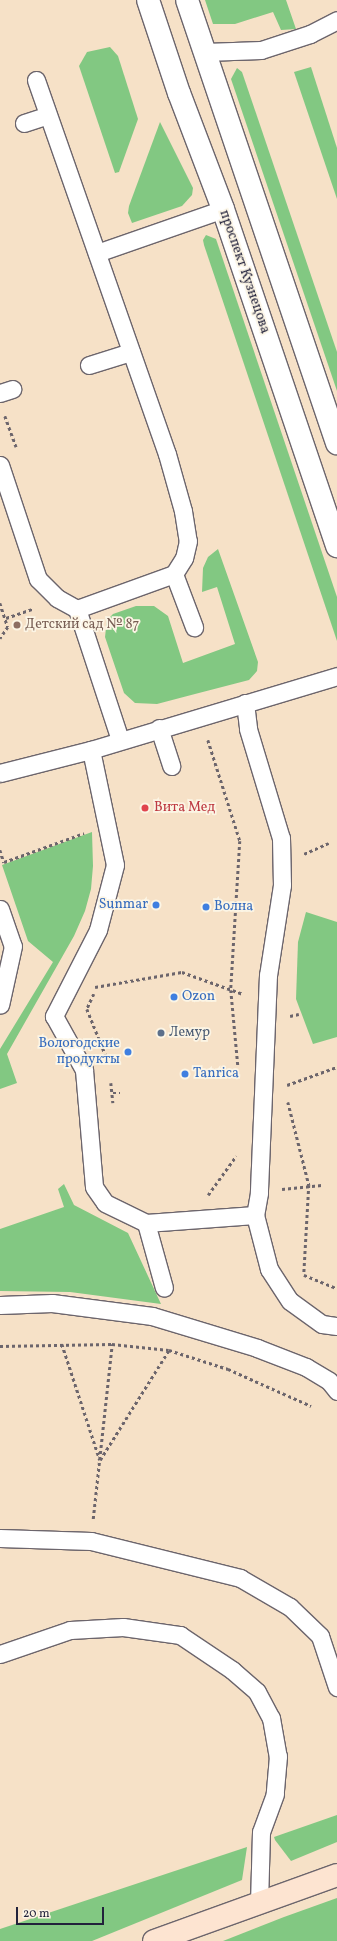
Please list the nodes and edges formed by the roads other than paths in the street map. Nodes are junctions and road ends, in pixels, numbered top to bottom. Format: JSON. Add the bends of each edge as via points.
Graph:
{"nodes":[{"id":1,"x":148,"y":0,"type":"edge"},
{"id":2,"x":188,"y":0,"type":"edge"},
{"id":3,"x":337,"y":20,"type":"edge"},
{"id":4,"x":205,"y":52,"type":"junction"},
{"id":5,"x":36,"y":80,"type":"dead end"},
{"id":6,"x":48,"y":115,"type":"junction"},
{"id":7,"x":24,"y":123,"type":"dead end"},
{"id":8,"x":223,"y":209,"type":"junction"},
{"id":9,"x":97,"y":253,"type":"junction"},
{"id":10,"x":131,"y":352,"type":"junction"},
{"id":11,"x":90,"y":365,"type":"dead end"},
{"id":12,"x":337,"y":443,"type":"edge"},
{"id":13,"x":0,"y":465,"type":"edge"},
{"id":14,"x":337,"y":546,"type":"edge"},
{"id":15,"x":174,"y":574,"type":"junction"},
{"id":16,"x":77,"y":609,"type":"junction"},
{"id":17,"x":194,"y":627,"type":"dead end"},
{"id":18,"x":337,"y":676,"type":"edge"},
{"id":19,"x":245,"y":703,"type":"junction"},
{"id":20,"x":159,"y":728,"type":"junction"},
{"id":21,"x":120,"y":740,"type":"junction"},
{"id":22,"x":90,"y":750,"type":"junction"},
{"id":23,"x":171,"y":766,"type":"dead end"},
{"id":24,"x":0,"y":774,"type":"edge"},
{"id":25,"x":0,"y":909,"type":"edge"},
{"id":26,"x":0,"y":1005,"type":"edge"},
{"id":27,"x":255,"y":1215,"type":"junction"},
{"id":28,"x":146,"y":1223,"type":"junction"},
{"id":29,"x":164,"y":1288,"type":"dead end"},
{"id":30,"x":0,"y":1305,"type":"edge"},
{"id":31,"x":337,"y":1326,"type":"edge"},
{"id":32,"x":337,"y":1391,"type":"edge"},
{"id":33,"x":0,"y":1538,"type":"edge"},
{"id":34,"x":320,"y":1636,"type":"junction"},
{"id":35,"x":337,"y":1641,"type":"edge"},
{"id":36,"x":0,"y":1654,"type":"edge"},
{"id":37,"x":337,"y":1686,"type":"edge"},
{"id":38,"x":337,"y":1875,"type":"edge"},
{"id":39,"x":259,"y":1902,"type":"junction"},
{"id":40,"x":154,"y":1941,"type":"edge"}],
"edges":[{"from":1,"to":8,"type":"street","name":"проспект Кузнецова","via":[[179,93]]},
{"from":2,"to":4,"type":"street"},
{"from":3,"to":4,"type":"lane","via":[[310,34],[261,50]]},
{"from":4,"to":12,"type":"street"},
{"from":5,"to":6,"type":"lane"},
{"from":6,"to":7,"type":"lane"},
{"from":6,"to":9,"type":"lane"},
{"from":8,"to":9,"type":"lane"},
{"from":8,"to":14,"type":"street","name":"проспект Кузнецова"},
{"from":9,"to":10,"type":"lane"},
{"from":10,"to":11,"type":"lane"},
{"from":10,"to":15,"type":"lane","via":[[184,511],[188,541],[184,558]]},
{"from":13,"to":16,"type":"lane","via":[[38,579],[57,598]]},
{"from":15,"to":16,"type":"lane"},
{"from":15,"to":17,"type":"lane"},
{"from":16,"to":21,"type":"lane"},
{"from":18,"to":19,"type":"lane"},
{"from":19,"to":20,"type":"lane"},
{"from":19,"to":27,"type":"lane","via":[[248,729],[280,838],[281,877],[268,975],[260,1193]]},
{"from":20,"to":21,"type":"lane"},
{"from":20,"to":23,"type":"lane"},
{"from":21,"to":22,"type":"lane"},
{"from":22,"to":24,"type":"lane"},
{"from":22,"to":28,"type":"lane","via":[[115,865],[98,930],[54,1016],[84,1070],[94,1187],[105,1203]]},
{"from":25,"to":26,"type":"lane","via":[[13,946]]},
{"from":27,"to":28,"type":"lane"},
{"from":27,"to":31,"type":"lane","via":[[269,1269],[290,1302],[322,1324]]},
{"from":28,"to":29,"type":"lane"},
{"from":30,"to":32,"type":"lane","via":[[52,1303],[152,1316],[257,1348],[306,1367],[329,1381]]},
{"from":33,"to":34,"type":"lane","via":[[91,1541],[240,1578],[290,1607]]},
{"from":34,"to":35,"type":"lane"},
{"from":34,"to":37,"type":"lane"},
{"from":36,"to":39,"type":"lane","via":[[70,1630],[123,1627],[180,1635],[232,1670],[257,1692],[271,1718],[278,1756],[275,1794],[261,1832]]},
{"from":38,"to":39,"type":"main road"},
{"from":39,"to":40,"type":"main road"}]}
